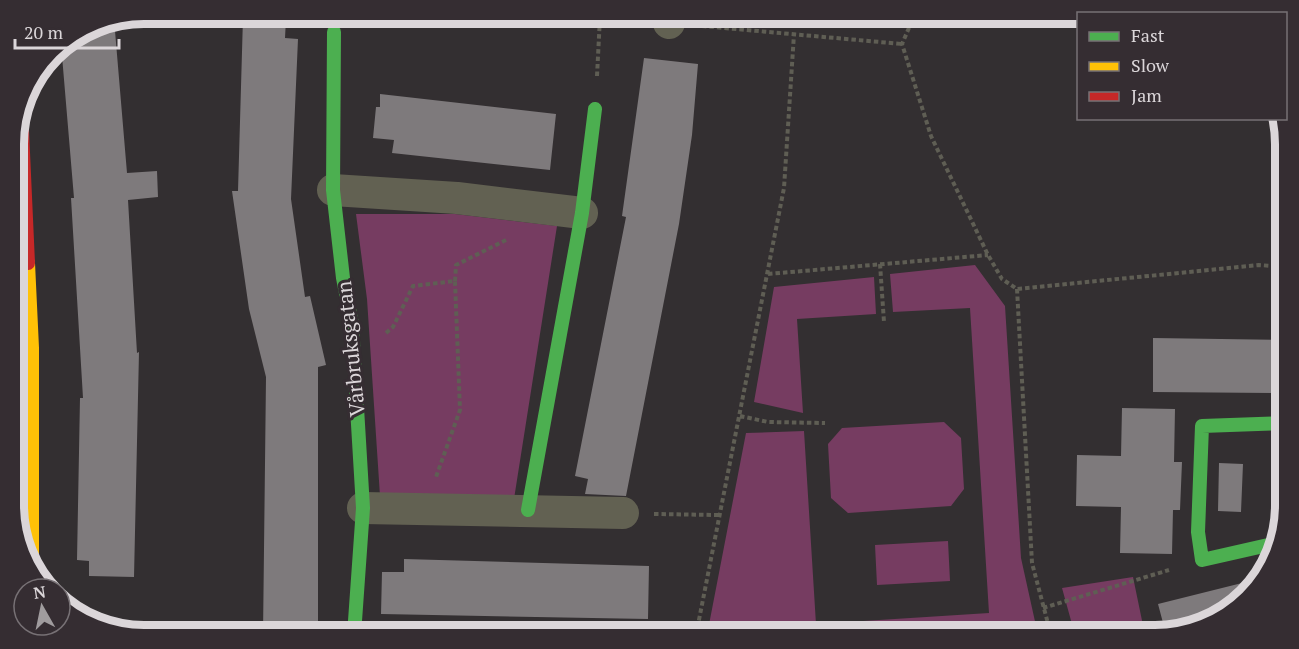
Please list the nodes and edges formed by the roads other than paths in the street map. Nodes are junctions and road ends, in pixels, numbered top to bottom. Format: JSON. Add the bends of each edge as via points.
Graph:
{"nodes":[{"id":1,"x":334,"y":32,"type":"dead end"},
{"id":2,"x":595,"y":108,"type":"road end"},
{"id":3,"x":333,"y":190,"type":"junction"},
{"id":4,"x":582,"y":213,"type":"junction"},
{"id":5,"x":24,"y":223,"type":"edge"},
{"id":6,"x":1275,"y":423,"type":"edge"},
{"id":7,"x":24,"y":476,"type":"edge"},
{"id":8,"x":363,"y":508,"type":"junction"},
{"id":9,"x":528,"y":510,"type":"junction"},
{"id":10,"x":623,"y":513,"type":"road end"},
{"id":11,"x":30,"y":542,"type":"edge"},
{"id":12,"x":1268,"y":545,"type":"edge"},
{"id":13,"x":355,"y":625,"type":"edge"}],
"edges":[{"from":1,"to":3,"type":"street","name":"Vårbruksgatan"},
{"from":2,"to":4,"type":"street"},
{"from":3,"to":4,"type":"street","via":[[457,198]]},
{"from":3,"to":8,"type":"street","name":"Vårbruksgatan","via":[[352,324]]},
{"from":4,"to":9,"type":"street"},
{"from":5,"to":7,"type":"street","via":[[32,337]]},
{"from":6,"to":12,"type":"street","via":[[1202,426],[1198,532],[1202,560]]},
{"from":7,"to":11,"type":"street"},
{"from":8,"to":9,"type":"street"},
{"from":8,"to":13,"type":"street","name":"Vårbruksgatan"},
{"from":9,"to":10,"type":"street"}]}
